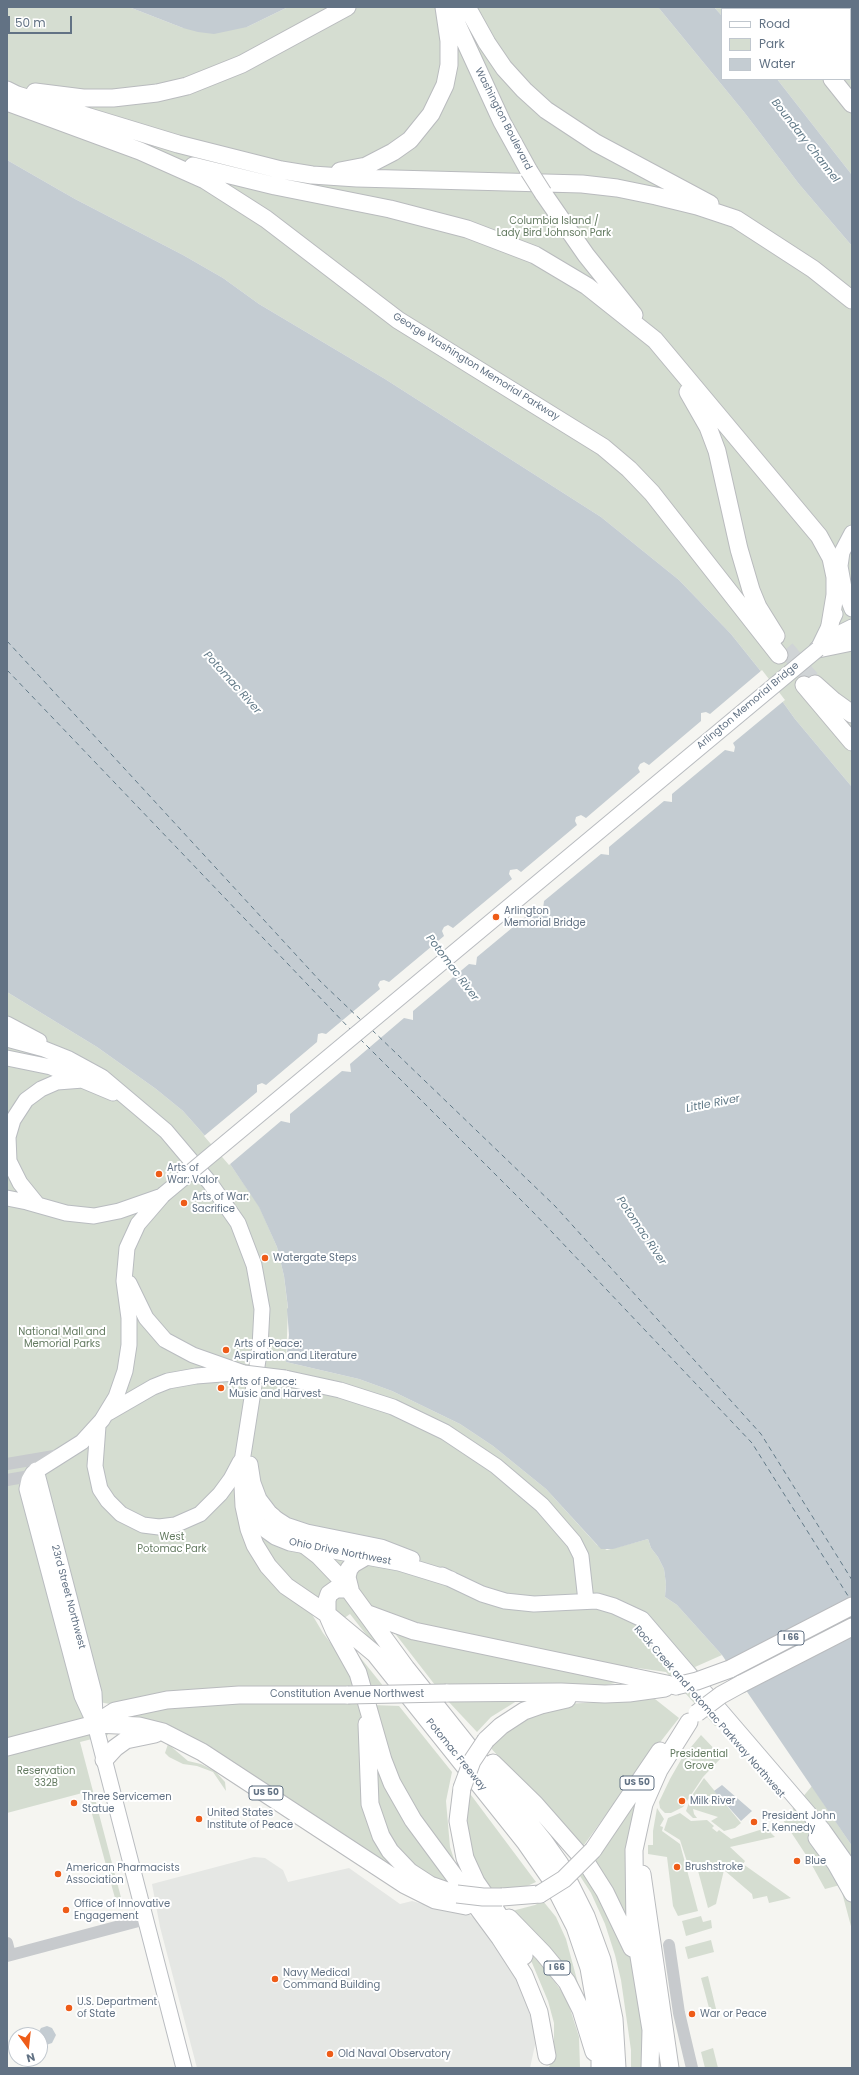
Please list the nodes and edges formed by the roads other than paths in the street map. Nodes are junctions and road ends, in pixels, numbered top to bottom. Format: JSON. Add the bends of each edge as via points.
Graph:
{"nodes":[{"id":1,"x":347,"y":7,"type":"edge"},
{"id":2,"x":444,"y":7,"type":"edge"},
{"id":3,"x":449,"y":7,"type":"edge"},
{"id":4,"x":467,"y":7,"type":"edge"},
{"id":5,"x":833,"y":80,"type":"edge"},
{"id":6,"x":7,"y":85,"type":"edge"},
{"id":7,"x":7,"y":90,"type":"edge"},
{"id":8,"x":7,"y":102,"type":"edge"},
{"id":9,"x":852,"y":104,"type":"edge"},
{"id":10,"x":140,"y":151,"type":"junction"},
{"id":11,"x":312,"y":175,"type":"junction"},
{"id":12,"x":736,"y":219,"type":"junction"},
{"id":13,"x":852,"y":300,"type":"edge"},
{"id":14,"x":655,"y":340,"type":"junction"},
{"id":15,"x":669,"y":357,"type":"junction"},
{"id":16,"x":806,"y":520,"type":"junction"},
{"id":17,"x":852,"y":533,"type":"edge"},
{"id":18,"x":841,"y":556,"type":"junction"},
{"id":19,"x":842,"y":580,"type":"junction"},
{"id":20,"x":852,"y":609,"type":"edge"},
{"id":21,"x":830,"y":625,"type":"junction"},
{"id":22,"x":852,"y":628,"type":"edge"},
{"id":23,"x":852,"y":642,"type":"edge"},
{"id":24,"x":818,"y":649,"type":"junction"},
{"id":25,"x":852,"y":714,"type":"edge"},
{"id":26,"x":852,"y":742,"type":"edge"},
{"id":27,"x":7,"y":1024,"type":"edge"},
{"id":28,"x":7,"y":1039,"type":"edge"},
{"id":29,"x":7,"y":1058,"type":"edge"},
{"id":30,"x":69,"y":1059,"type":"junction"},
{"id":31,"x":83,"y":1080,"type":"junction"},
{"id":32,"x":125,"y":1098,"type":"junction"},
{"id":33,"x":163,"y":1195,"type":"junction"},
{"id":34,"x":7,"y":1198,"type":"edge"},
{"id":35,"x":37,"y":1204,"type":"junction"},
{"id":36,"x":124,"y":1272,"type":"junction"},
{"id":37,"x":221,"y":1370,"type":"junction"},
{"id":38,"x":102,"y":1420,"type":"junction"},
{"id":39,"x":248,"y":1430,"type":"junction"},
{"id":40,"x":63,"y":1455,"type":"junction"},
{"id":41,"x":242,"y":1460,"type":"junction"},
{"id":42,"x":7,"y":1464,"type":"edge"},
{"id":43,"x":33,"y":1473,"type":"junction"},
{"id":44,"x":7,"y":1480,"type":"edge"},
{"id":45,"x":243,"y":1486,"type":"junction"},
{"id":46,"x":272,"y":1516,"type":"junction"},
{"id":47,"x":309,"y":1547,"type":"junction"},
{"id":48,"x":365,"y":1557,"type":"junction"},
{"id":49,"x":451,"y":1579,"type":"junction"},
{"id":50,"x":350,"y":1590,"type":"junction"},
{"id":51,"x":586,"y":1601,"type":"junction"},
{"id":52,"x":852,"y":1606,"type":"edge"},
{"id":53,"x":620,"y":1609,"type":"junction"},
{"id":54,"x":328,"y":1614,"type":"junction"},
{"id":55,"x":368,"y":1614,"type":"junction"},
{"id":56,"x":852,"y":1627,"type":"edge"},
{"id":57,"x":676,"y":1686,"type":"junction"},
{"id":58,"x":605,"y":1694,"type":"junction"},
{"id":59,"x":366,"y":1700,"type":"junction"},
{"id":60,"x":446,"y":1718,"type":"junction"},
{"id":61,"x":693,"y":1718,"type":"junction"},
{"id":62,"x":95,"y":1724,"type":"junction"},
{"id":63,"x":168,"y":1734,"type":"junction"},
{"id":64,"x":7,"y":1747,"type":"edge"},
{"id":65,"x":104,"y":1760,"type":"junction"},
{"id":66,"x":654,"y":1781,"type":"junction"},
{"id":67,"x":852,"y":1871,"type":"edge"},
{"id":68,"x":481,"y":1890,"type":"junction"},
{"id":69,"x":852,"y":1894,"type":"edge"},
{"id":70,"x":461,"y":1900,"type":"junction"},
{"id":71,"x":146,"y":1919,"type":"junction"},
{"id":72,"x":7,"y":1943,"type":"edge"},
{"id":73,"x":669,"y":1945,"type":"dead end"},
{"id":74,"x":9,"y":1956,"type":"edge"},
{"id":75,"x":641,"y":1975,"type":"junction"},
{"id":76,"x":546,"y":2062,"type":"edge"},
{"id":77,"x":184,"y":2068,"type":"edge"},
{"id":78,"x":598,"y":2068,"type":"edge"},
{"id":79,"x":617,"y":2068,"type":"edge"},
{"id":80,"x":650,"y":2068,"type":"edge"},
{"id":81,"x":670,"y":2068,"type":"edge"},
{"id":82,"x":692,"y":2068,"type":"edge"}],
"edges":[{"from":1,"to":6,"type":"highway","via":[[229,70],[170,90],[120,97],[83,98],[36,92]]},
{"from":2,"to":11,"type":"highway","via":[[450,41],[449,65],[441,94],[425,123],[402,146],[375,162],[358,168]]},
{"from":3,"to":14,"type":"highway","name":"Washington Boulevard","bridge":true,"via":[[502,122],[529,171],[586,255]]},
{"from":4,"to":12,"type":"highway","via":[[504,68],[546,110],[582,135],[702,198]]},
{"from":5,"to":9,"type":"highway"},
{"from":7,"to":11,"type":"highway","via":[[38,102],[201,151]]},
{"from":8,"to":10,"type":"highway","name":"George Washington Memorial Parkway"},
{"from":10,"to":14,"type":"highway","via":[[249,180],[411,214],[484,235],[529,253],[571,275]]},
{"from":10,"to":15,"type":"highway","name":"George Washington Memorial Parkway","via":[[188,171],[223,190],[266,219],[398,320],[603,447],[652,493],[782,652],[754,598],[742,560],[717,451],[706,423]]},
{"from":11,"to":12,"type":"highway","via":[[363,179],[599,185],[697,206]]},
{"from":12,"to":13,"type":"highway","via":[[813,269]]},
{"from":14,"to":15,"type":"highway"},
{"from":15,"to":16,"type":"highway"},
{"from":16,"to":18,"type":"highway","via":[[824,533]]},
{"from":16,"to":21,"type":"highway","via":[[822,541],[833,565],[836,588]]},
{"from":17,"to":18,"type":"main road"},
{"from":18,"to":19,"type":"main road"},
{"from":19,"to":20,"type":"main road"},
{"from":19,"to":21,"type":"main road","name":"Arlington Memorial Bridge","via":[[840,603]]},
{"from":21,"to":24,"type":"main road","name":"Arlington Memorial Bridge"},
{"from":22,"to":24,"type":"main road","name":"Arlington Memorial Bridge","via":[[838,634]]},
{"from":23,"to":24,"type":"highway"},
{"from":24,"to":33,"type":"main road","name":"Arlington Memorial Bridge","bridge":true},
{"from":25,"to":26,"type":"highway","via":[[807,682]]},
{"from":27,"to":30,"type":"main road"},
{"from":28,"to":30,"type":"main road"},
{"from":29,"to":31,"type":"main road","via":[[51,1067]]},
{"from":30,"to":32,"type":"main road","via":[[102,1077]]},
{"from":31,"to":32,"type":"main road"},
{"from":31,"to":35,"type":"main road","via":[[57,1082],[41,1089],[26,1100],[13,1120],[7,1144],[11,1167]]},
{"from":32,"to":39,"type":"main road","name":"Ohio Drive Northwest","via":[[166,1131],[210,1183],[232,1213],[249,1248],[259,1285],[262,1322]]},
{"from":33,"to":35,"type":"main road","via":[[127,1209],[98,1215],[66,1213]]},
{"from":33,"to":36,"type":"main road","via":[[148,1210],[134,1231],[126,1252]]},
{"from":34,"to":35,"type":"main road"},
{"from":36,"to":37,"type":"main road","via":[[146,1318],[160,1335]]},
{"from":36,"to":38,"type":"main road","via":[[130,1326],[127,1362],[119,1390]]},
{"from":37,"to":38,"type":"main road","via":[[160,1384]]},
{"from":37,"to":51,"type":"main road","bridge":true,"via":[[285,1378],[340,1390],[393,1407],[445,1432],[496,1466],[542,1505],[574,1542],[581,1556]]},
{"from":38,"to":40,"type":"main road","via":[[82,1442]]},
{"from":38,"to":41,"type":"main road","via":[[95,1466],[100,1489],[120,1514],[143,1525],[175,1526],[200,1514],[226,1487]]},
{"from":39,"to":41,"type":"main road","name":"Ohio Drive Northwest"},
{"from":39,"to":46,"type":"main road","name":"Ohio Drive Northwest","via":[[253,1483],[259,1499]]},
{"from":40,"to":42,"type":"street"},
{"from":40,"to":43,"type":"main road"},
{"from":41,"to":45,"type":"main road","name":"Ohio Drive Northwest"},
{"from":43,"to":44,"type":"street"},
{"from":43,"to":62,"type":"main road","name":"23rd Street Northwest","via":[[94,1693]]},
{"from":45,"to":47,"type":"main road","name":"Ohio Drive Northwest","via":[[252,1513],[266,1530],[285,1541]]},
{"from":45,"to":54,"type":"highway","name":"Potomac Freeway","via":[[249,1530],[263,1560],[286,1586]]},
{"from":46,"to":47,"type":"highway","name":"Potomac Freeway","via":[[284,1529]]},
{"from":46,"to":49,"type":"main road","name":"Ohio Drive Northwest","via":[[301,1531],[396,1552]]},
{"from":47,"to":48,"type":"main road","name":"Ohio Drive Northwest"},
{"from":47,"to":50,"type":"highway","name":"Potomac Freeway"},
{"from":48,"to":49,"type":"main road","name":"Ohio Drive Northwest","via":[[399,1563]]},
{"from":48,"to":50,"type":"highway","via":[[353,1564],[349,1570],[347,1577]]},
{"from":49,"to":51,"type":"main road","name":"Ohio Drive Northwest","via":[[482,1594],[512,1603]]},
{"from":50,"to":54,"type":"highway","via":[[339,1588],[331,1592],[327,1600]]},
{"from":50,"to":55,"type":"highway","name":"Potomac Freeway"},
{"from":51,"to":53,"type":"main road","name":"Rock Creek and Potomac Parkway Northwest","via":[[603,1602]]},
{"from":52,"to":57,"type":"highway","number":"I 66","bridge":true,"via":[[723,1672]]},
{"from":53,"to":67,"type":"main road","name":"Rock Creek and Potomac Parkway Northwest","via":[[642,1619],[823,1830]]},
{"from":53,"to":69,"type":"main road","name":"Rock Creek and Potomac Parkway Northwest","via":[[820,1842]]},
{"from":54,"to":59,"type":"highway","via":[[337,1637],[355,1665]]},
{"from":54,"to":78,"type":"highway","name":"Potomac Freeway","via":[[375,1654],[525,1842],[550,1878],[575,1927],[589,1968],[600,2031]]},
{"from":55,"to":57,"type":"highway","via":[[414,1631]]},
{"from":55,"to":60,"type":"highway","name":"Potomac Freeway"},
{"from":56,"to":61,"type":"highway","number":"I 66","bridge":true,"via":[[721,1695]]},
{"from":57,"to":58,"type":"highway","number":"I 66"},
{"from":58,"to":62,"type":"highway","name":"Constitution Avenue Northwest","number":"US 50","bridge":true,"via":[[561,1692],[239,1695],[167,1700],[115,1711]]},
{"from":58,"to":68,"type":"highway","number":"I 66","bridge":true,"via":[[532,1707],[509,1720],[486,1740],[472,1761],[462,1788],[458,1812],[461,1841],[468,1866]]},
{"from":59,"to":70,"type":"highway","via":[[368,1795],[379,1832],[390,1851],[410,1872]]},
{"from":59,"to":76,"type":"highway","via":[[383,1760],[402,1802],[524,1975],[539,2012]]},
{"from":60,"to":75,"type":"highway","via":[[535,1804],[586,1862],[611,1903]]},
{"from":60,"to":79,"type":"highway","name":"Potomac Freeway","via":[[543,1840],[560,1864],[581,1903],[597,1944],[610,1990],[616,2034]]},
{"from":61,"to":66,"type":"highway","number":"I 66"},
{"from":61,"to":70,"type":"highway","name":"Constitution Avenue Northwest","number":"US 50","bridge":true,"via":[[665,1744],[593,1850],[564,1879],[540,1894],[504,1900]]},
{"from":62,"to":63,"type":"highway","name":"Constitution Avenue Northwest","number":"US 50","via":[[140,1726]]},
{"from":62,"to":64,"type":"highway","name":"Constitution Avenue Northwest","number":"US 50"},
{"from":62,"to":65,"type":"main road","name":"23rd Street Northwest"},
{"from":63,"to":65,"type":"highway","via":[[126,1740]]},
{"from":63,"to":70,"type":"highway","name":"Constitution Avenue Northwest","number":"US 50","via":[[202,1752],[415,1891],[435,1900]]},
{"from":65,"to":71,"type":"main road","name":"23rd Street Northwest"},
{"from":66,"to":75,"type":"highway","via":[[640,1816],[634,1850],[634,1921]]},
{"from":66,"to":81,"type":"highway","number":"I 66","via":[[643,1830],[641,1869]]},
{"from":68,"to":76,"type":"highway","via":[[512,1935],[538,1987],[549,2024]]},
{"from":68,"to":78,"type":"highway","number":"I 66","via":[[543,1952],[567,1982],[585,2020]]},
{"from":71,"to":74,"type":"street"},
{"from":71,"to":77,"type":"main road","name":"23rd Street Northwest"},
{"from":72,"to":74,"type":"street"},
{"from":73,"to":82,"type":"street","via":[[679,2013]]},
{"from":75,"to":80,"type":"highway","via":[[651,2030]]}]}
